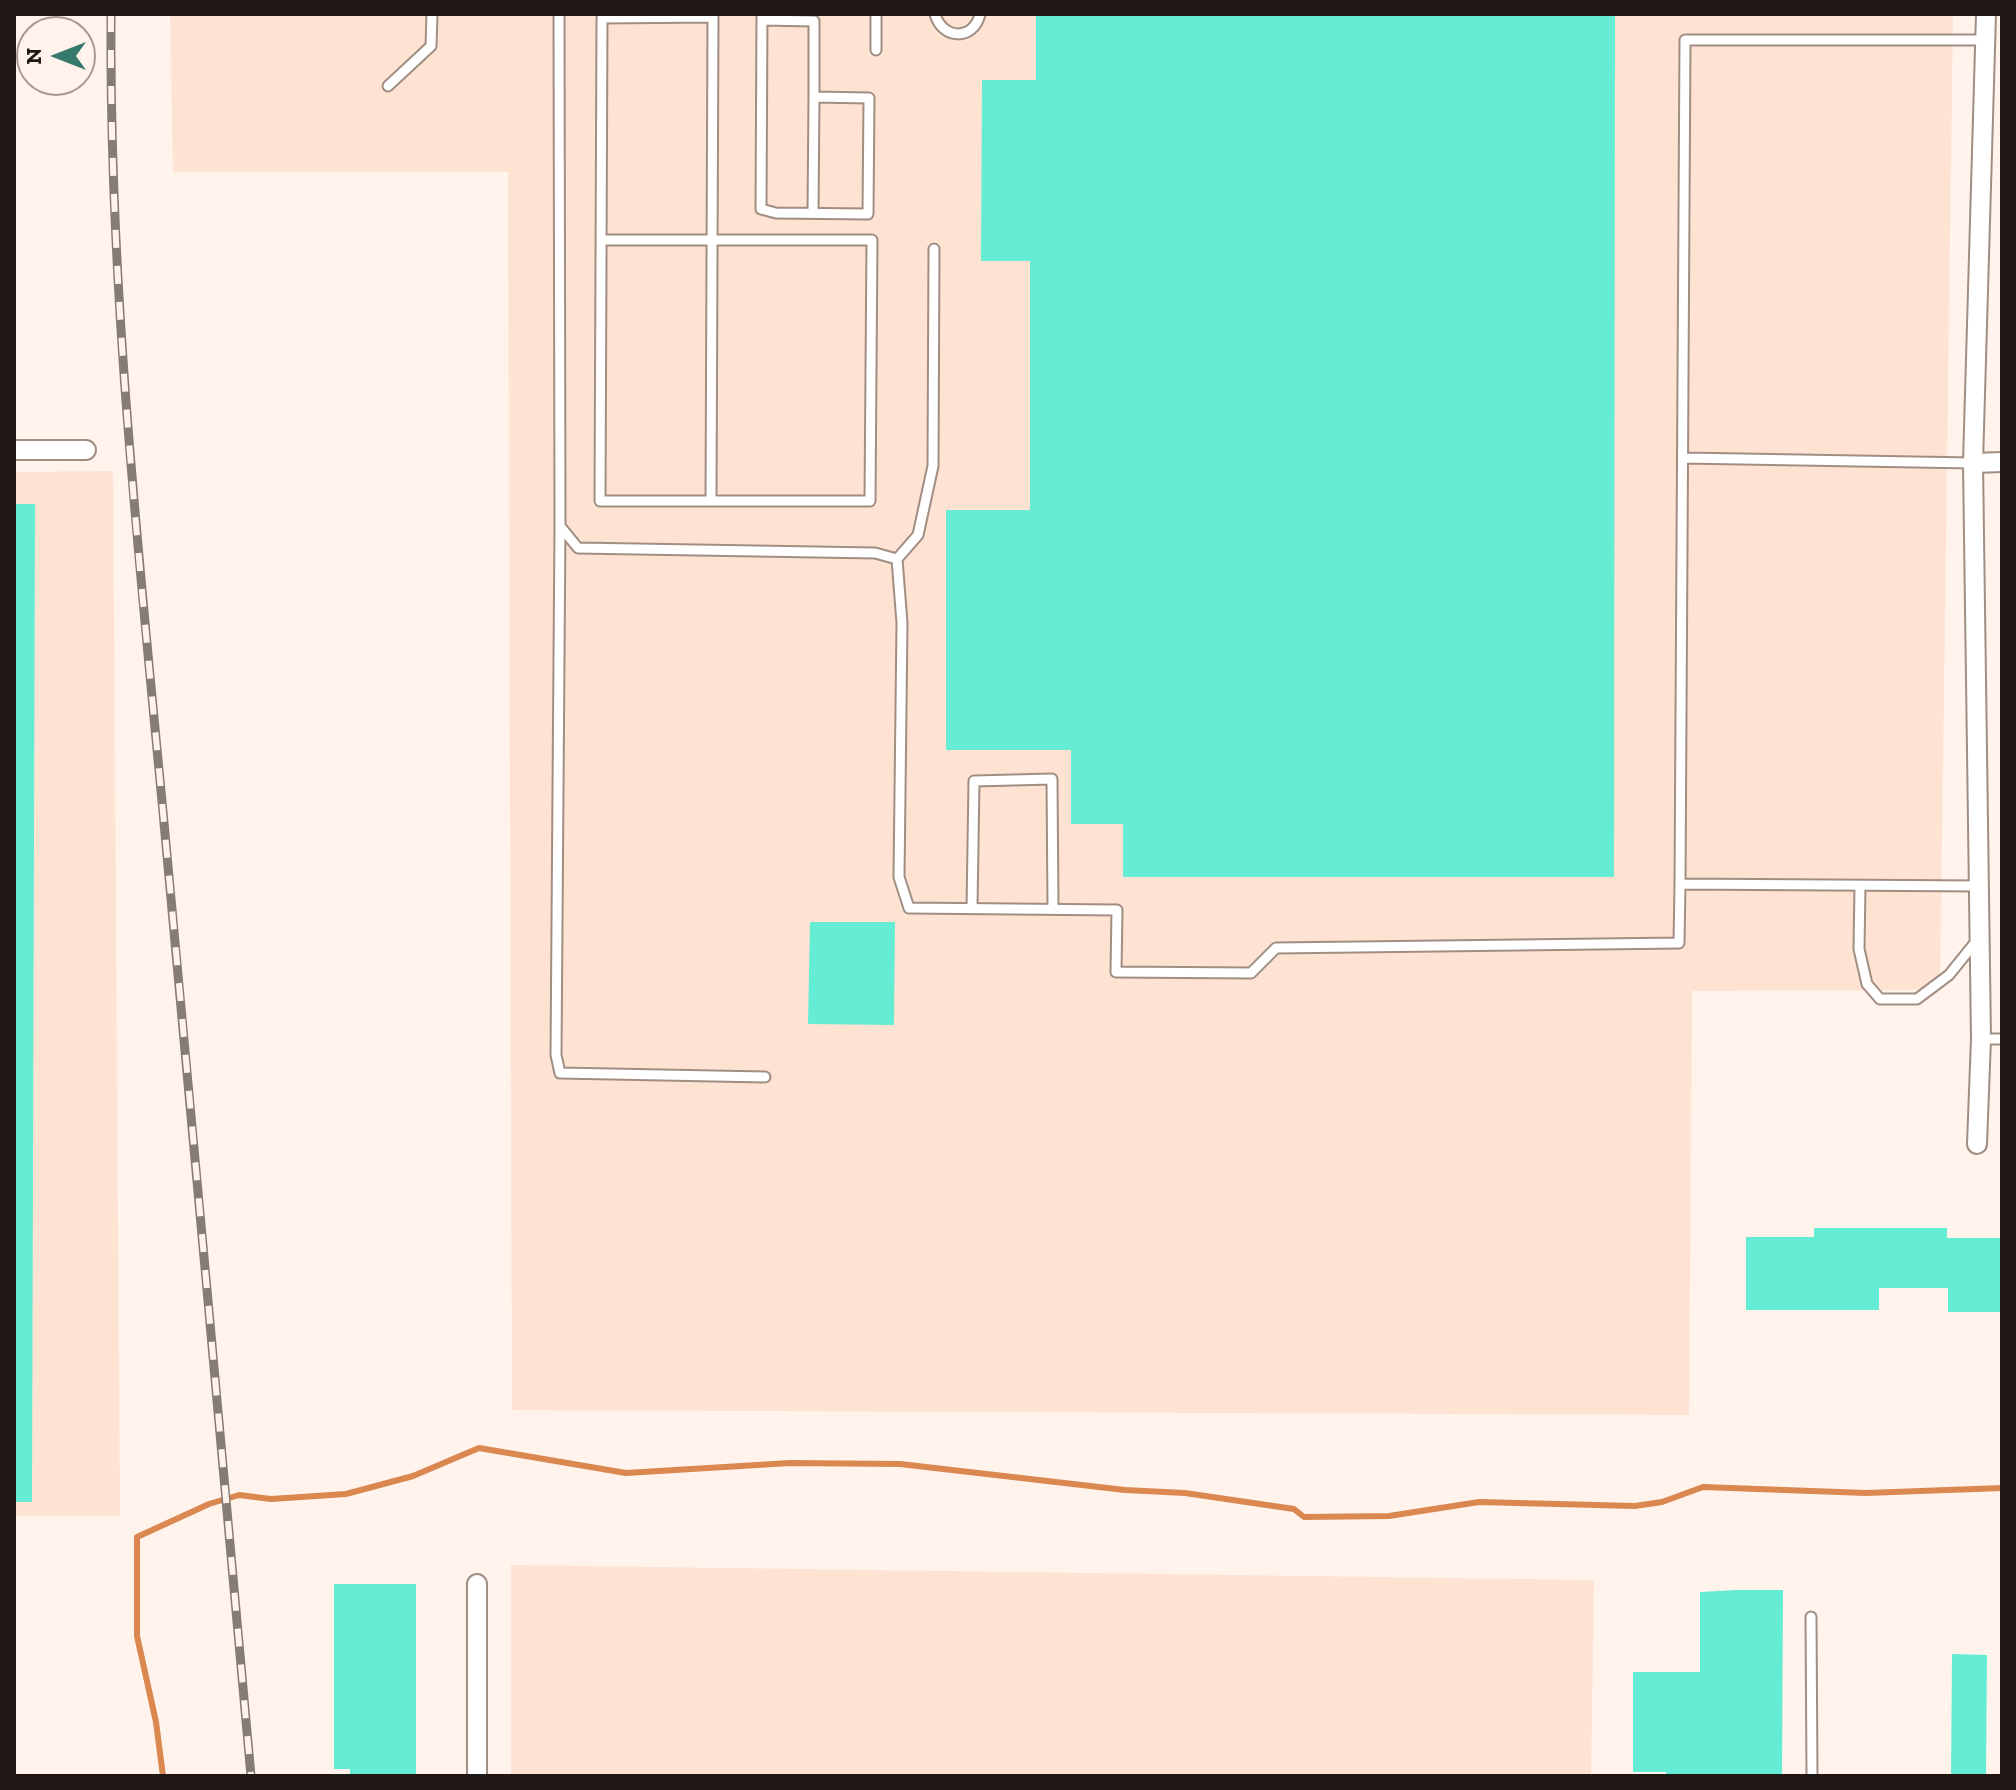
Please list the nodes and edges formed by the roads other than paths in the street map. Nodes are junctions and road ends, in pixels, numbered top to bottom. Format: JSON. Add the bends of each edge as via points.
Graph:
{"nodes":[{"id":1,"x":432,"y":14,"type":"edge"},
{"id":2,"x":559,"y":14,"type":"edge"},
{"id":3,"x":876,"y":14,"type":"edge"},
{"id":4,"x":935,"y":14,"type":"edge"},
{"id":5,"x":980,"y":14,"type":"edge"},
{"id":6,"x":1986,"y":14,"type":"edge"},
{"id":7,"x":654,"y":16,"type":"edge"},
{"id":8,"x":762,"y":17,"type":"edge"},
{"id":9,"x":1986,"y":40,"type":"junction"},
{"id":10,"x":876,"y":50,"type":"dead end"},
{"id":11,"x":388,"y":86,"type":"dead end"},
{"id":12,"x":814,"y":97,"type":"junction"},
{"id":13,"x":813,"y":213,"type":"junction"},
{"id":14,"x":601,"y":240,"type":"junction"},
{"id":15,"x":712,"y":242,"type":"junction"},
{"id":16,"x":934,"y":249,"type":"dead end"},
{"id":17,"x":14,"y":450,"type":"edge"},
{"id":18,"x":86,"y":450,"type":"dead end"},
{"id":19,"x":1684,"y":458,"type":"junction"},
{"id":20,"x":2002,"y":462,"type":"edge"},
{"id":21,"x":1973,"y":463,"type":"junction"},
{"id":22,"x":711,"y":501,"type":"junction"},
{"id":23,"x":560,"y":526,"type":"junction"},
{"id":24,"x":897,"y":559,"type":"junction"},
{"id":25,"x":1680,"y":884,"type":"junction"},
{"id":26,"x":1860,"y":886,"type":"junction"},
{"id":27,"x":1979,"y":886,"type":"junction"},
{"id":28,"x":972,"y":908,"type":"junction"},
{"id":29,"x":1053,"y":908,"type":"junction"},
{"id":30,"x":1980,"y":936,"type":"junction"},
{"id":31,"x":1981,"y":1039,"type":"junction"},
{"id":32,"x":2002,"y":1039,"type":"edge"},
{"id":33,"x":765,"y":1077,"type":"dead end"},
{"id":34,"x":1977,"y":1144,"type":"dead end"},
{"id":35,"x":477,"y":1584,"type":"dead end"},
{"id":36,"x":1811,"y":1617,"type":"dead end"},
{"id":37,"x":477,"y":1776,"type":"edge"},
{"id":38,"x":1812,"y":1776,"type":"edge"}],
"edges":[{"from":1,"to":11,"type":"lane","via":[[431,46]]},
{"from":2,"to":23,"type":"lane"},
{"from":3,"to":10,"type":"lane"},
{"from":4,"to":5,"type":"lane","via":[[941,28],[955,35],[975,27]]},
{"from":6,"to":9,"type":"street"},
{"from":7,"to":14,"type":"lane","via":[[602,18]]},
{"from":7,"to":15,"type":"lane","via":[[713,17]]},
{"from":8,"to":12,"type":"lane","via":[[814,21]]},
{"from":8,"to":13,"type":"lane","via":[[761,209]]},
{"from":9,"to":19,"type":"lane","via":[[1685,40]]},
{"from":9,"to":21,"type":"street"},
{"from":12,"to":13,"type":"lane"},
{"from":12,"to":13,"type":"lane","via":[[869,98],[868,214]]},
{"from":14,"to":15,"type":"lane"},
{"from":14,"to":22,"type":"lane","via":[[600,501]]},
{"from":15,"to":22,"type":"lane"},
{"from":15,"to":22,"type":"lane","via":[[872,240],[870,501]]},
{"from":16,"to":24,"type":"lane","via":[[933,466],[918,535]]},
{"from":17,"to":18,"type":"street"},
{"from":19,"to":21,"type":"lane"},
{"from":19,"to":25,"type":"lane"},
{"from":20,"to":21,"type":"street"},
{"from":21,"to":27,"type":"street"},
{"from":23,"to":24,"type":"lane","via":[[578,548],[875,553]]},
{"from":23,"to":33,"type":"lane","via":[[560,1073]]},
{"from":24,"to":28,"type":"lane","via":[[902,623],[899,877],[909,908]]},
{"from":25,"to":26,"type":"lane"},
{"from":25,"to":29,"type":"lane","via":[[1679,943],[1276,948],[1251,973],[1116,972],[1117,910]]},
{"from":26,"to":27,"type":"lane"},
{"from":26,"to":30,"type":"lane","via":[[1859,949],[1867,984],[1880,999],[1917,999],[1949,975]]},
{"from":27,"to":30,"type":"street"},
{"from":28,"to":29,"type":"lane"},
{"from":28,"to":29,"type":"lane","via":[[974,781],[1052,779]]},
{"from":30,"to":31,"type":"street"},
{"from":31,"to":32,"type":"lane"},
{"from":31,"to":34,"type":"street"},
{"from":35,"to":37,"type":"street"},
{"from":36,"to":38,"type":"lane"}]}
